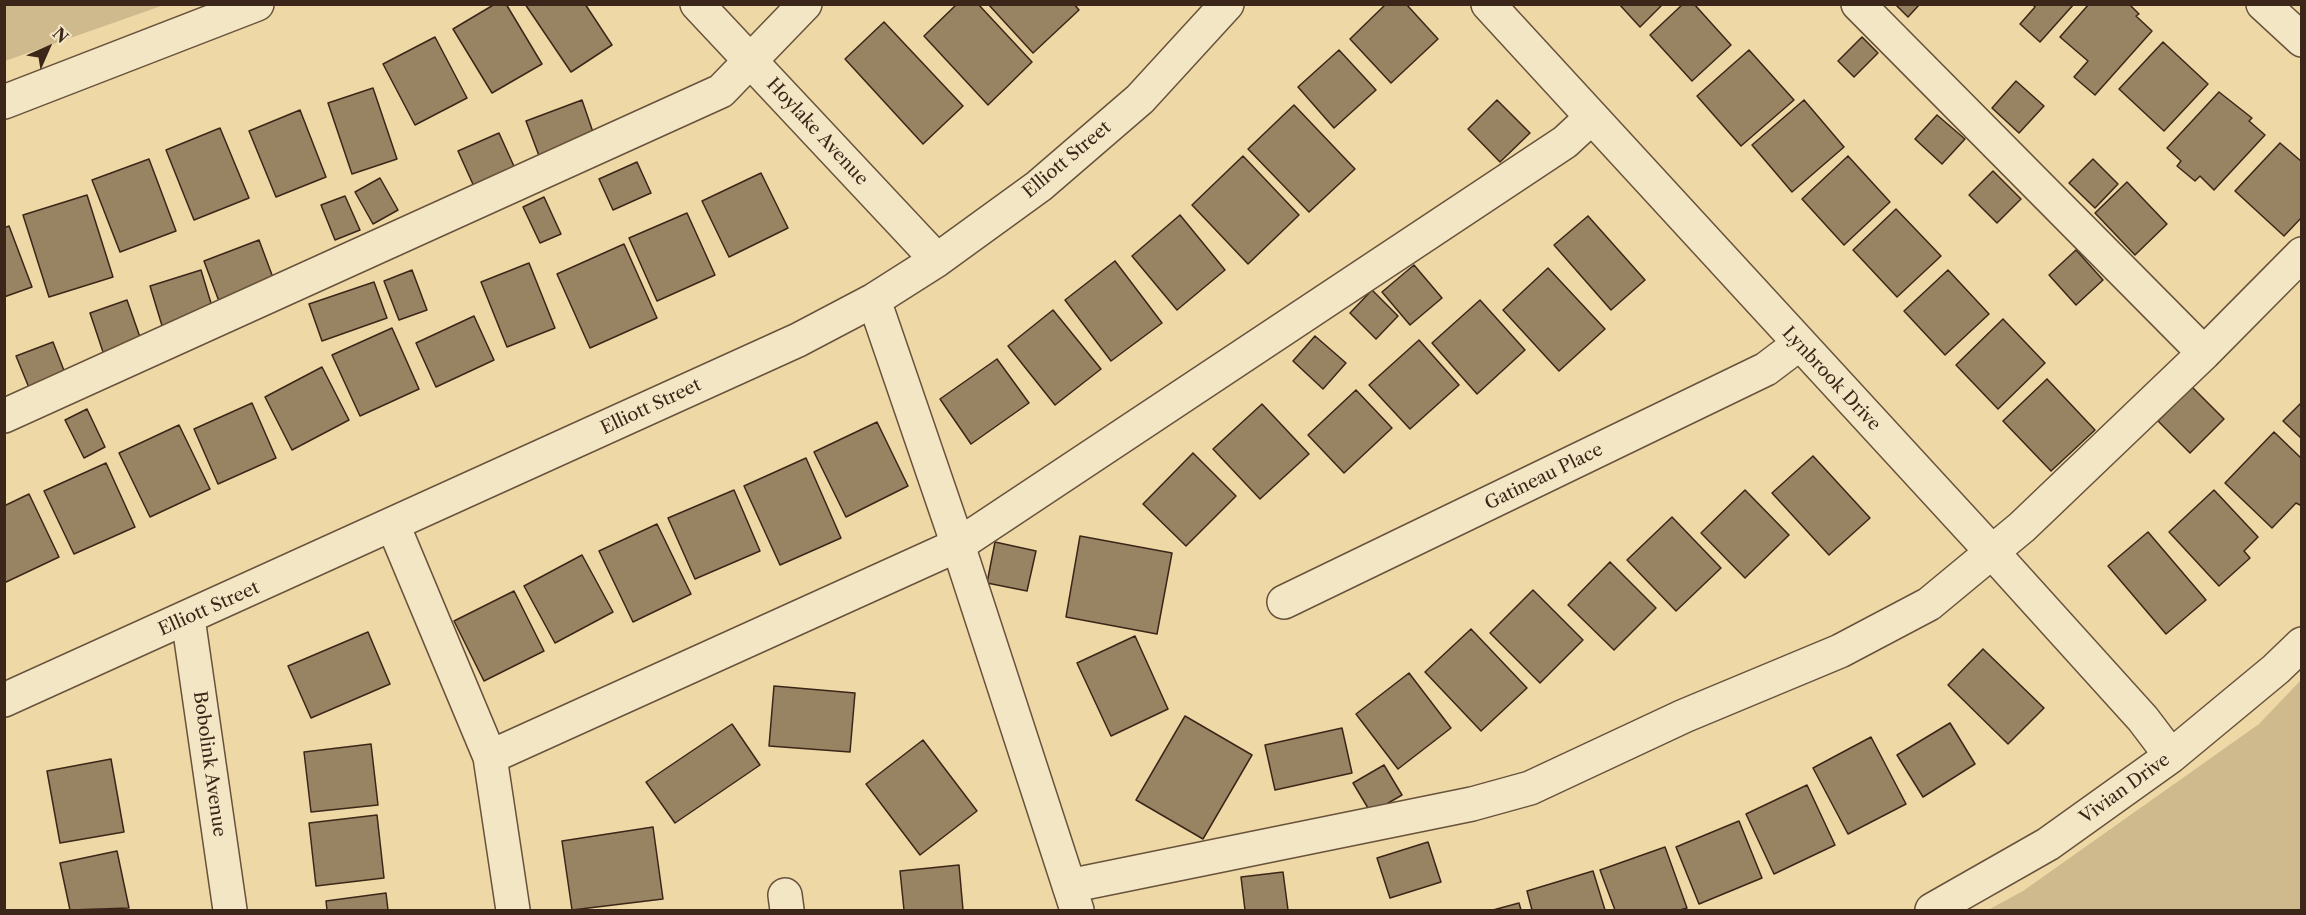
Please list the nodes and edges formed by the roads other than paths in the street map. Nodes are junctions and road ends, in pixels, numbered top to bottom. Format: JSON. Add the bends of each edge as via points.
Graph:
{"nodes":[{"id":1,"x":257,"y":4,"type":"edge"},
{"id":2,"x":696,"y":4,"type":"edge"},
{"id":3,"x":805,"y":4,"type":"edge"},
{"id":4,"x":1227,"y":4,"type":"edge"},
{"id":5,"x":1488,"y":4,"type":"edge"},
{"id":6,"x":1858,"y":4,"type":"edge"},
{"id":7,"x":2263,"y":4,"type":"edge"},
{"id":8,"x":2301,"y":40,"type":"edge"},
{"id":9,"x":751,"y":61,"type":"junction"},
{"id":10,"x":4,"y":102,"type":"edge"},
{"id":11,"x":1592,"y":117,"type":"junction"},
{"id":12,"x":2301,"y":254,"type":"edge"},
{"id":13,"x":937,"y":260,"type":"junction"},
{"id":14,"x":874,"y":300,"type":"junction"},
{"id":15,"x":1799,"y":344,"type":"junction"},
{"id":16,"x":2204,"y":353,"type":"junction"},
{"id":17,"x":4,"y":416,"type":"edge"},
{"id":18,"x":393,"y":525,"type":"junction"},
{"id":19,"x":958,"y":545,"type":"junction"},
{"id":20,"x":1992,"y":552,"type":"junction"},
{"id":21,"x":1284,"y":602,"type":"dead end"},
{"id":22,"x":188,"y":618,"type":"junction"},
{"id":23,"x":2301,"y":644,"type":"edge"},
{"id":24,"x":4,"y":700,"type":"edge"},
{"id":25,"x":2171,"y":756,"type":"junction"},
{"id":26,"x":490,"y":757,"type":"junction"},
{"id":27,"x":1073,"y":898,"type":"edge"},
{"id":28,"x":230,"y":910,"type":"edge"},
{"id":29,"x":513,"y":910,"type":"edge"},
{"id":30,"x":1932,"y":910,"type":"edge"}],
"edges":[{"from":1,"to":10,"type":"street"},
{"from":2,"to":9,"type":"street","name":"Hoylake Avenue"},
{"from":3,"to":9,"type":"street"},
{"from":4,"to":13,"type":"street","name":"Elliott Street","via":[[1140,99],[1039,186]]},
{"from":5,"to":11,"type":"street","name":"Lynbrook Drive"},
{"from":6,"to":16,"type":"street"},
{"from":7,"to":8,"type":"street"},
{"from":9,"to":13,"type":"street","name":"Hoylake Avenue"},
{"from":9,"to":17,"type":"street","via":[[722,92]]},
{"from":11,"to":15,"type":"street","name":"Lynbrook Drive"},
{"from":11,"to":19,"type":"street","via":[[1564,142]]},
{"from":12,"to":16,"type":"street"},
{"from":13,"to":14,"type":"street","name":"Elliott Street"},
{"from":14,"to":18,"type":"street","name":"Elliott Street","via":[[798,340]]},
{"from":14,"to":19,"type":"street"},
{"from":15,"to":20,"type":"street","name":"Lynbrook Drive"},
{"from":15,"to":21,"type":"street","name":"Gatineau Place","via":[[1766,369]]},
{"from":16,"to":20,"type":"street"},
{"from":18,"to":22,"type":"street","name":"Elliott Street"},
{"from":18,"to":26,"type":"street"},
{"from":19,"to":26,"type":"street"},
{"from":19,"to":27,"type":"street"},
{"from":20,"to":25,"type":"street","name":"Lynbrook Drive","via":[[2143,719]]},
{"from":20,"to":27,"type":"street","via":[[1929,604],[1840,651],[1684,716],[1530,788]]},
{"from":22,"to":24,"type":"street","name":"Elliott Street"},
{"from":22,"to":28,"type":"street","name":"Bobolink Avenue"},
{"from":23,"to":25,"type":"street","name":"Vivian Drive"},
{"from":25,"to":30,"type":"street","name":"Vivian Drive","via":[[2048,844]]},
{"from":26,"to":29,"type":"street"}]}
